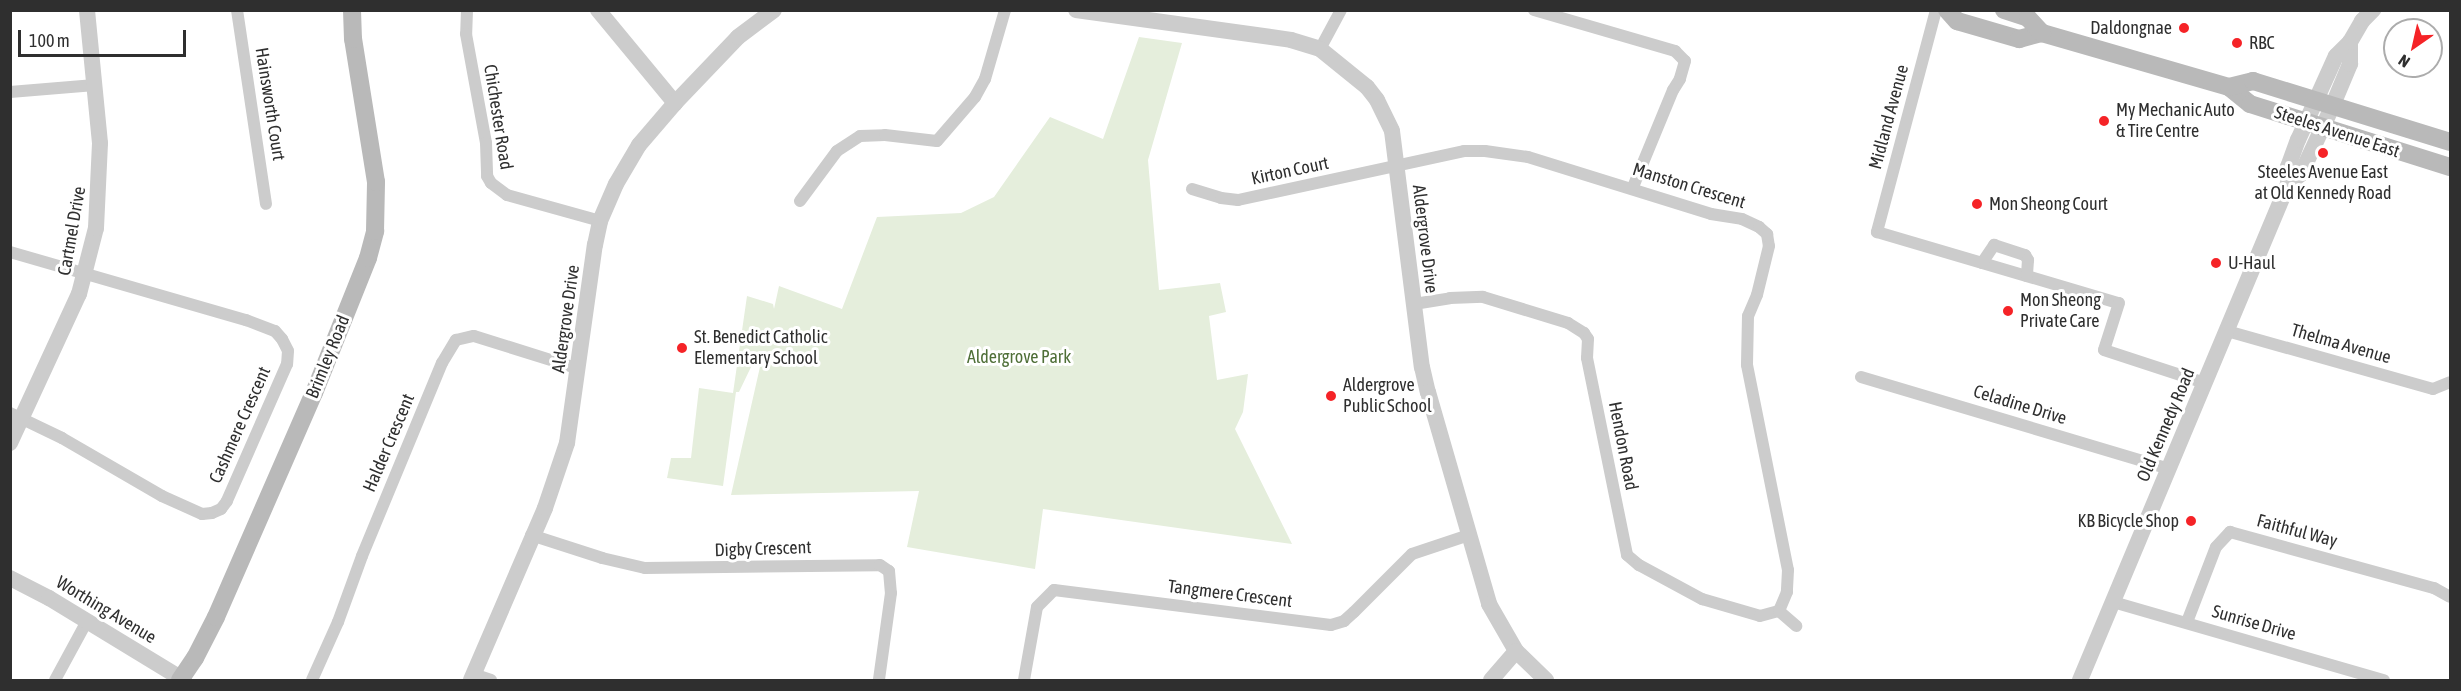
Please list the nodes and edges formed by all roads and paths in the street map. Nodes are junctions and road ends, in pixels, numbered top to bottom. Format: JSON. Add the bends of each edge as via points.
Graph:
{"nodes":[{"id":1,"x":87,"y":10,"type":"edge"},
{"id":2,"x":237,"y":10,"type":"edge"},
{"id":3,"x":352,"y":10,"type":"edge"},
{"id":4,"x":467,"y":10,"type":"edge"},
{"id":5,"x":598,"y":10,"type":"edge"},
{"id":6,"x":774,"y":10,"type":"edge"},
{"id":7,"x":1005,"y":10,"type":"edge"},
{"id":8,"x":1076,"y":10,"type":"edge"},
{"id":9,"x":1341,"y":10,"type":"edge"},
{"id":10,"x":1534,"y":10,"type":"edge"},
{"id":11,"x":1936,"y":10,"type":"edge"},
{"id":12,"x":1947,"y":10,"type":"edge"},
{"id":13,"x":2004,"y":10,"type":"edge"},
{"id":14,"x":2373,"y":10,"type":"edge"},
{"id":15,"x":1120,"y":13,"type":"edge"},
{"id":16,"x":2042,"y":33,"type":"junction"},
{"id":17,"x":1320,"y":50,"type":"junction"},
{"id":18,"x":94,"y":85,"type":"junction"},
{"id":19,"x":2229,"y":87,"type":"junction"},
{"id":20,"x":10,"y":92,"type":"edge"},
{"id":21,"x":675,"y":103,"type":"junction"},
{"id":22,"x":2324,"y":104,"type":"junction"},
{"id":23,"x":2314,"y":125,"type":"junction"},
{"id":24,"x":2451,"y":142,"type":"edge"},
{"id":25,"x":2451,"y":167,"type":"edge"},
{"id":26,"x":1396,"y":168,"type":"junction"},
{"id":27,"x":1633,"y":187,"type":"junction"},
{"id":28,"x":1192,"y":189,"type":"dead end"},
{"id":29,"x":800,"y":201,"type":"dead end"},
{"id":30,"x":266,"y":204,"type":"dead end"},
{"id":31,"x":600,"y":221,"type":"junction"},
{"id":32,"x":10,"y":252,"type":"edge"},
{"id":33,"x":1982,"y":263,"type":"junction"},
{"id":34,"x":86,"y":273,"type":"junction"},
{"id":35,"x":2027,"y":276,"type":"junction"},
{"id":36,"x":1414,"y":304,"type":"junction"},
{"id":37,"x":2227,"y":331,"type":"junction"},
{"id":38,"x":579,"y":369,"type":"junction"},
{"id":39,"x":1861,"y":377,"type":"dead end"},
{"id":40,"x":2205,"y":383,"type":"junction"},
{"id":41,"x":2448,"y":384,"type":"edge"},
{"id":42,"x":16,"y":416,"type":"edge"},
{"id":43,"x":10,"y":442,"type":"edge"},
{"id":44,"x":2169,"y":469,"type":"junction"},
{"id":45,"x":531,"y":535,"type":"junction"},
{"id":46,"x":1469,"y":535,"type":"junction"},
{"id":47,"x":10,"y":578,"type":"edge"},
{"id":48,"x":2451,"y":597,"type":"edge"},
{"id":49,"x":2113,"y":602,"type":"junction"},
{"id":50,"x":1779,"y":611,"type":"junction"},
{"id":51,"x":87,"y":621,"type":"junction"},
{"id":52,"x":2187,"y":622,"type":"junction"},
{"id":53,"x":1796,"y":626,"type":"dead end"},
{"id":54,"x":1516,"y":651,"type":"junction"},
{"id":55,"x":472,"y":677,"type":"edge"},
{"id":56,"x":182,"y":680,"type":"edge"},
{"id":57,"x":55,"y":681,"type":"edge"},
{"id":58,"x":312,"y":681,"type":"edge"},
{"id":59,"x":491,"y":681,"type":"edge"},
{"id":60,"x":879,"y":681,"type":"edge"},
{"id":61,"x":1024,"y":681,"type":"edge"},
{"id":62,"x":1491,"y":681,"type":"edge"},
{"id":63,"x":1546,"y":681,"type":"edge"},
{"id":64,"x":2080,"y":681,"type":"edge"},
{"id":65,"x":2384,"y":681,"type":"edge"}],
"edges":[{"from":1,"to":18,"type":"street","name":"Cartmel Drive"},
{"from":2,"to":30,"type":"street","name":"Hainsworth Court"},
{"from":3,"to":56,"type":"main road","name":"Brimley Road","via":[[353,39],[376,182],[375,231],[314,393],[216,616]]},
{"from":4,"to":31,"type":"street","name":"Chichester Road","via":[[466,34],[491,183],[507,195]]},
{"from":5,"to":21,"type":"street"},
{"from":6,"to":21,"type":"street","name":"Aldergrove Drive","via":[[738,37]]},
{"from":7,"to":29,"type":"street","via":[[985,79],[975,97],[937,141],[860,136],[837,151]]},
{"from":8,"to":15,"type":"street","name":"Aldergrove Drive"},
{"from":9,"to":17,"type":"street"},
{"from":10,"to":27,"type":"street","via":[[1676,51],[1685,61]]},
{"from":11,"to":33,"type":"street","name":"Midland Avenue","via":[[1877,232]]},
{"from":12,"to":16,"type":"main road","name":"Steeles Avenue East","via":[[1957,21],[2019,39]]},
{"from":13,"to":16,"type":"main road","name":"Steeles Avenue East","via":[[2028,18]]},
{"from":14,"to":22,"type":"street","name":"Old Kennedy Road","via":[[2350,42],[2350,64]]},
{"from":15,"to":17,"type":"street","name":"Aldergrove Drive","via":[[1271,36]]},
{"from":16,"to":19,"type":"main road","name":"Steeles Avenue East"},
{"from":17,"to":26,"type":"street","name":"Aldergrove Drive","via":[[1367,87],[1377,100],[1392,131]]},
{"from":18,"to":20,"type":"street"},
{"from":18,"to":34,"type":"street","name":"Cartmel Drive","via":[[101,171],[96,228]]},
{"from":19,"to":22,"type":"main road","name":"Steeles Avenue East","via":[[2253,81]]},
{"from":19,"to":23,"type":"main road","name":"Steeles Avenue East","via":[[2250,104]]},
{"from":21,"to":31,"type":"street","name":"Aldergrove Drive","via":[[639,145]]},
{"from":22,"to":23,"type":"street","name":"Old Kennedy Road"},
{"from":22,"to":24,"type":"main road","name":"Steeles Avenue East"},
{"from":23,"to":25,"type":"main road","name":"Steeles Avenue East"},
{"from":23,"to":37,"type":"street","name":"Old Kennedy Road","via":[[2288,167],[2288,184]]},
{"from":26,"to":27,"type":"street","name":"Manston Crescent","via":[[1464,151],[1485,151],[1528,157]]},
{"from":26,"to":28,"type":"street","name":"Kirton Court","via":[[1238,200]]},
{"from":26,"to":36,"type":"street","name":"Aldergrove Drive"},
{"from":27,"to":50,"type":"street","name":"Manston Crescent","via":[[1711,214],[1742,219],[1767,234],[1767,257],[1748,316],[1747,365],[1788,570],[1787,592]]},
{"from":31,"to":38,"type":"street","name":"Aldergrove Drive"},
{"from":32,"to":34,"type":"street"},
{"from":33,"to":35,"type":"street"},
{"from":33,"to":35,"type":"street","via":[[1994,245],[2025,255]]},
{"from":34,"to":42,"type":"street","name":"Cartmel Drive"},
{"from":34,"to":42,"type":"street","name":"Cashmere Crescent","via":[[246,320],[274,331],[282,339],[288,351],[286,364],[227,501],[221,508],[202,514]]},
{"from":35,"to":40,"type":"street","via":[[2119,303],[2104,350]]},
{"from":36,"to":46,"type":"street","name":"Aldergrove Drive","via":[[1428,393]]},
{"from":36,"to":50,"type":"street","name":"Hendon Road","via":[[1483,297],[1568,323],[1584,333],[1627,555],[1701,599],[1760,616]]},
{"from":37,"to":40,"type":"street","name":"Old Kennedy Road"},
{"from":37,"to":41,"type":"street","name":"Thelma Avenue","via":[[2433,389]]},
{"from":38,"to":45,"type":"street","name":"Aldergrove Drive","via":[[567,443],[545,508]]},
{"from":38,"to":58,"type":"street","name":"Halder Crescent","via":[[474,336],[456,340],[442,363]]},
{"from":39,"to":44,"type":"street","name":"Celadine Drive"},
{"from":40,"to":44,"type":"street","name":"Old Kennedy Road"},
{"from":42,"to":43,"type":"street","name":"Cartmel Drive"},
{"from":44,"to":49,"type":"street","name":"Old Kennedy Road"},
{"from":45,"to":55,"type":"street","name":"Aldergrove Drive"},
{"from":45,"to":60,"type":"street","name":"Digby Crescent","via":[[645,568],[880,565],[889,572],[891,593]]},
{"from":46,"to":54,"type":"street","name":"Aldergrove Drive","via":[[1490,604]]},
{"from":46,"to":61,"type":"street","name":"Tangmere Crescent","via":[[1412,554],[1349,617],[1331,625],[1054,590],[1037,608]]},
{"from":47,"to":51,"type":"street","name":"Worthing Avenue"},
{"from":48,"to":52,"type":"street","name":"Faithful Way","via":[[2434,588],[2230,532],[2216,547]]},
{"from":49,"to":52,"type":"street","name":"Sunrise Drive"},
{"from":49,"to":64,"type":"street","name":"Old Kennedy Road"},
{"from":50,"to":53,"type":"street"},
{"from":51,"to":56,"type":"street","name":"Worthing Avenue"},
{"from":51,"to":57,"type":"street"},
{"from":52,"to":65,"type":"street","name":"Sunrise Drive"},
{"from":54,"to":62,"type":"street"},
{"from":54,"to":63,"type":"street","name":"Aldergrove Drive"},
{"from":55,"to":59,"type":"street"}]}
